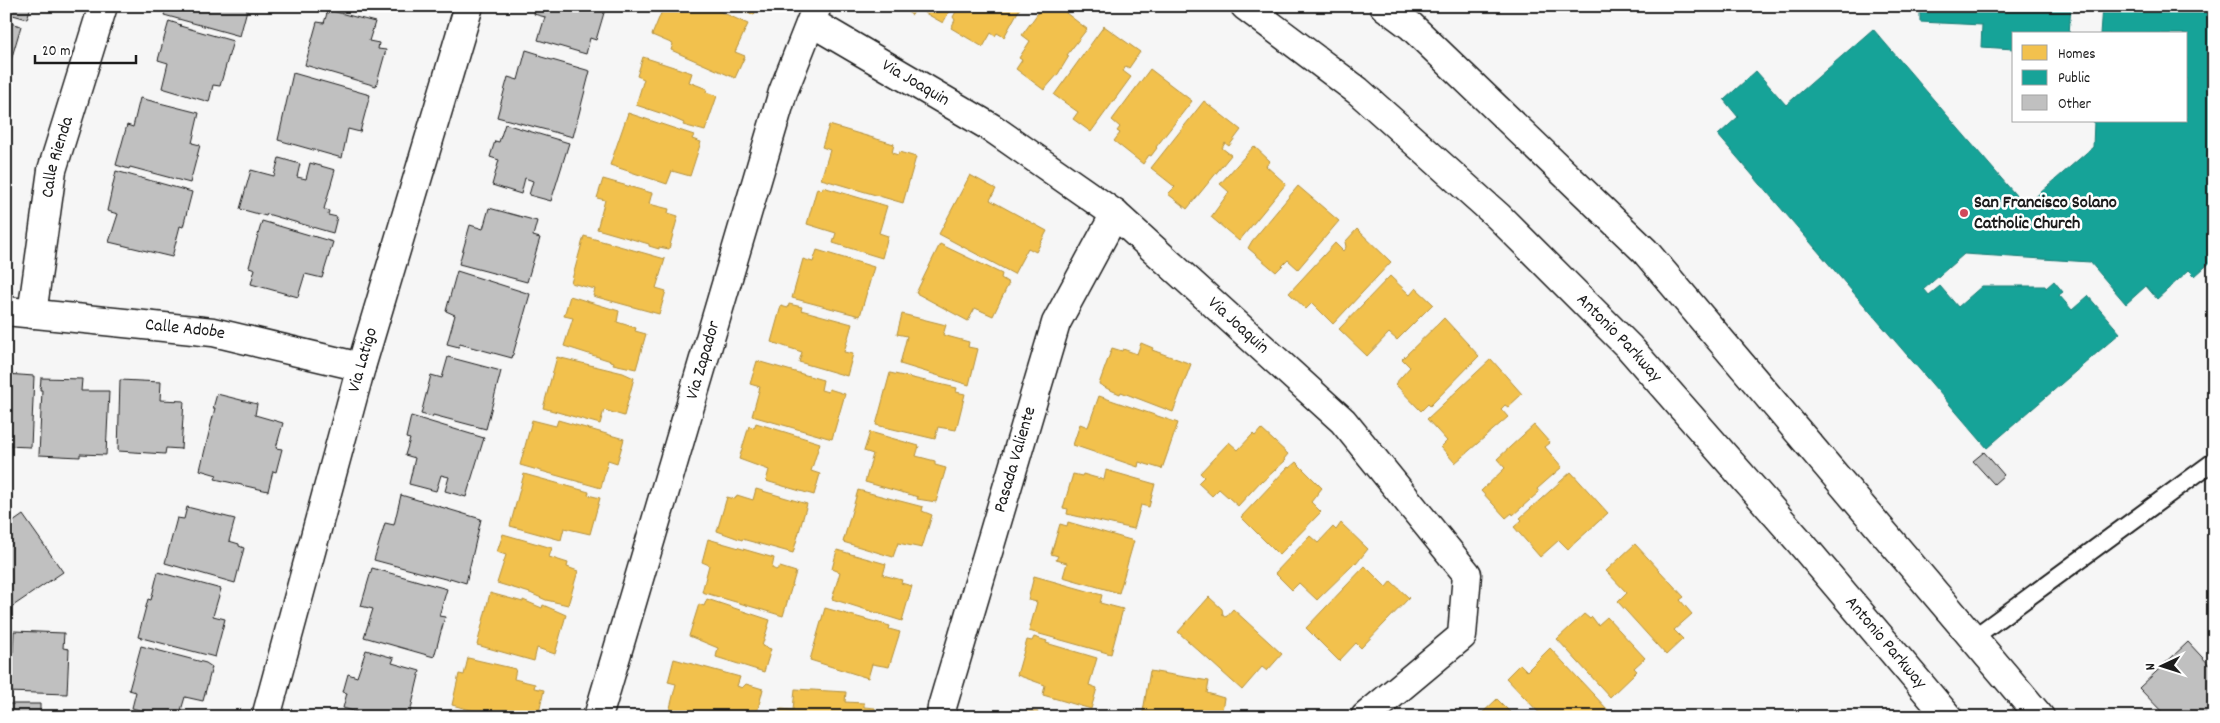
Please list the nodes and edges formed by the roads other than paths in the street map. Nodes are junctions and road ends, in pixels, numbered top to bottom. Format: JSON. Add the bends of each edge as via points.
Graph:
{"nodes":[{"id":1,"x":103,"y":6,"type":"edge"},
{"id":2,"x":469,"y":6,"type":"edge"},
{"id":3,"x":1245,"y":6,"type":"edge"},
{"id":4,"x":1384,"y":6,"type":"edge"},
{"id":5,"x":814,"y":14,"type":"edge"},
{"id":6,"x":1116,"y":214,"type":"junction"},
{"id":7,"x":19,"y":312,"type":"edge"},
{"id":8,"x":361,"y":368,"type":"junction"},
{"id":9,"x":2214,"y":461,"type":"edge"},
{"id":10,"x":1973,"y":638,"type":"junction"},
{"id":11,"x":266,"y":717,"type":"edge"},
{"id":12,"x":598,"y":717,"type":"edge"},
{"id":13,"x":941,"y":717,"type":"edge"},
{"id":14,"x":1365,"y":717,"type":"edge"},
{"id":15,"x":1948,"y":717,"type":"edge"},
{"id":16,"x":2040,"y":717,"type":"edge"}],
"edges":[{"from":1,"to":7,"type":"street","name":"Calle Rienda","via":[[52,170]]},
{"from":2,"to":8,"type":"street","name":"Via Latigo"},
{"from":3,"to":15,"type":"street","name":"Antonio Parkway","via":[[1358,91],[1498,216],[1629,347]]},
{"from":4,"to":10,"type":"street","via":[[1411,26],[1644,251]]},
{"from":5,"to":6,"type":"street","name":"Via Joaquin","via":[[992,128]]},
{"from":5,"to":12,"type":"street","name":"Via Zapador","via":[[783,92]]},
{"from":6,"to":13,"type":"street","name":"Pasada Valiente","via":[[1056,323]]},
{"from":6,"to":14,"type":"street","name":"Via Joaquin","via":[[1343,421],[1467,574],[1462,636]]},
{"from":7,"to":8,"type":"street","name":"Calle Adobe","via":[[213,332]]},
{"from":8,"to":11,"type":"street","name":"Via Latigo"},
{"from":9,"to":10,"type":"lane"},
{"from":10,"to":16,"type":"street"}]}
